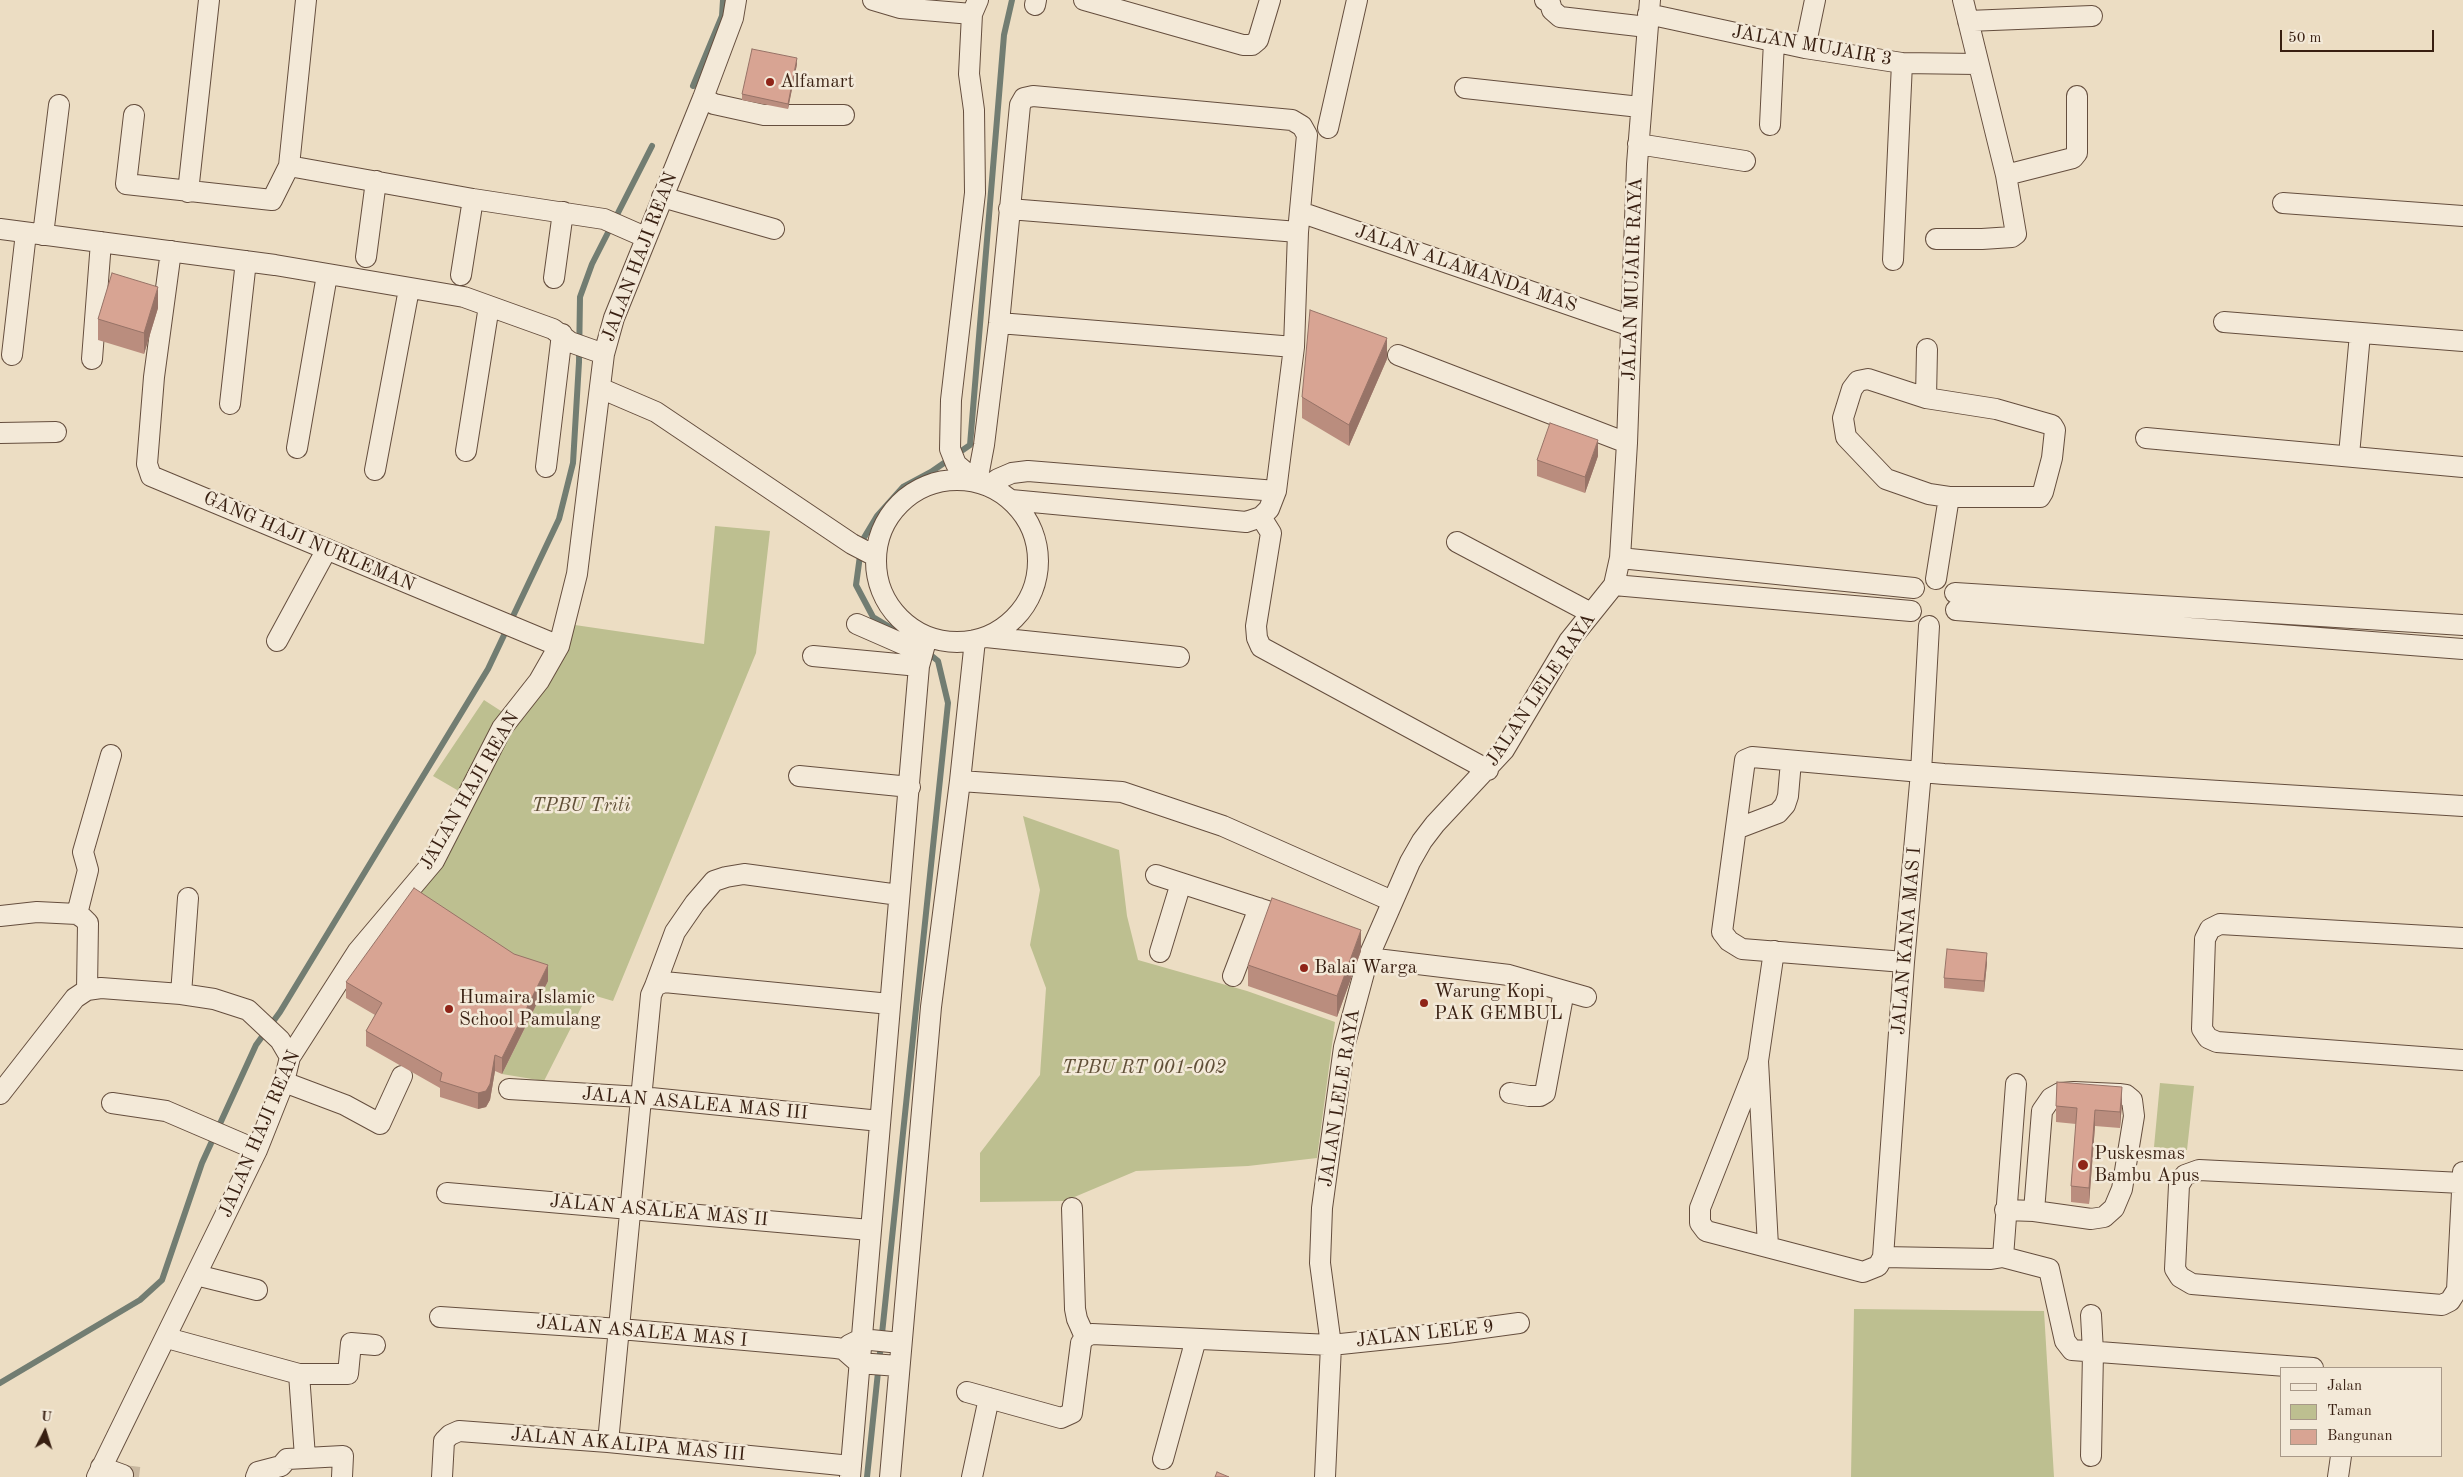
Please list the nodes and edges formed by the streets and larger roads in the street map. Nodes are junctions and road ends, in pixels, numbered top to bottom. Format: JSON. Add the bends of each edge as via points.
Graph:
{"nodes":[{"id":1,"x":210,"y":0,"type":"edge"},
{"id":2,"x":306,"y":0,"type":"edge"},
{"id":3,"x":736,"y":0,"type":"edge"},
{"id":4,"x":872,"y":0,"type":"edge"},
{"id":5,"x":1084,"y":0,"type":"edge"},
{"id":6,"x":1270,"y":0,"type":"edge"},
{"id":7,"x":1357,"y":0,"type":"edge"},
{"id":8,"x":1545,"y":0,"type":"edge"},
{"id":9,"x":1815,"y":0,"type":"edge"},
{"id":10,"x":1963,"y":0,"type":"edge"},
{"id":11,"x":975,"y":7,"type":"edge"},
{"id":12,"x":1648,"y":13,"type":"edge"},
{"id":13,"x":2092,"y":16,"type":"dead end"},
{"id":14,"x":1968,"y":21,"type":"junction"},
{"id":15,"x":1774,"y":41,"type":"junction"},
{"id":16,"x":1805,"y":48,"type":"junction"},
{"id":17,"x":1902,"y":62,"type":"junction"},
{"id":18,"x":1977,"y":64,"type":"junction"},
{"id":19,"x":1465,"y":88,"type":"dead end"},
{"id":20,"x":2077,"y":96,"type":"dead end"},
{"id":21,"x":703,"y":98,"type":"junction"},
{"id":22,"x":59,"y":106,"type":"dead end"},
{"id":23,"x":1640,"y":107,"type":"junction"},
{"id":24,"x":134,"y":115,"type":"dead end"},
{"id":25,"x":844,"y":115,"type":"dead end"},
{"id":26,"x":1770,"y":125,"type":"dead end"},
{"id":27,"x":1328,"y":128,"type":"dead end"},
{"id":28,"x":1638,"y":144,"type":"junction"},
{"id":29,"x":1745,"y":161,"type":"dead end"},
{"id":30,"x":289,"y":166,"type":"junction"},
{"id":31,"x":2006,"y":174,"type":"junction"},
{"id":32,"x":376,"y":181,"type":"junction"},
{"id":33,"x":188,"y":192,"type":"junction"},
{"id":34,"x":662,"y":197,"type":"junction"},
{"id":35,"x":473,"y":199,"type":"junction"},
{"id":36,"x":2282,"y":203,"type":"dead end"},
{"id":37,"x":1009,"y":209,"type":"junction"},
{"id":38,"x":563,"y":212,"type":"junction"},
{"id":39,"x":1300,"y":212,"type":"junction"},
{"id":40,"x":2463,"y":216,"type":"edge"},
{"id":41,"x":0,"y":229,"type":"edge"},
{"id":42,"x":774,"y":229,"type":"dead end"},
{"id":43,"x":1298,"y":232,"type":"junction"},
{"id":44,"x":35,"y":234,"type":"junction"},
{"id":45,"x":645,"y":237,"type":"junction"},
{"id":46,"x":1936,"y":239,"type":"dead end"},
{"id":47,"x":101,"y":242,"type":"junction"},
{"id":48,"x":171,"y":251,"type":"junction"},
{"id":49,"x":366,"y":257,"type":"dead end"},
{"id":50,"x":1893,"y":260,"type":"dead end"},
{"id":51,"x":246,"y":261,"type":"junction"},
{"id":52,"x":328,"y":274,"type":"junction"},
{"id":53,"x":461,"y":275,"type":"dead end"},
{"id":54,"x":554,"y":278,"type":"dead end"},
{"id":55,"x":409,"y":289,"type":"junction"},
{"id":56,"x":488,"y":306,"type":"junction"},
{"id":57,"x":2224,"y":322,"type":"dead end"},
{"id":58,"x":999,"y":323,"type":"junction"},
{"id":59,"x":1631,"y":326,"type":"junction"},
{"id":60,"x":2360,"y":334,"type":"junction"},
{"id":61,"x":2463,"y":341,"type":"edge"},
{"id":62,"x":582,"y":345,"type":"junction"},
{"id":63,"x":1294,"y":348,"type":"junction"},
{"id":64,"x":1927,"y":350,"type":"dead end"},
{"id":65,"x":12,"y":355,"type":"dead end"},
{"id":66,"x":1398,"y":355,"type":"dead end"},
{"id":67,"x":92,"y":359,"type":"dead end"},
{"id":68,"x":600,"y":388,"type":"junction"},
{"id":69,"x":1926,"y":398,"type":"junction"},
{"id":70,"x":230,"y":404,"type":"dead end"},
{"id":71,"x":56,"y":432,"type":"dead end"},
{"id":72,"x":0,"y":433,"type":"edge"},
{"id":73,"x":2146,"y":438,"type":"dead end"},
{"id":74,"x":1627,"y":443,"type":"junction"},
{"id":75,"x":297,"y":448,"type":"dead end"},
{"id":76,"x":466,"y":451,"type":"dead end"},
{"id":77,"x":2349,"y":455,"type":"junction"},
{"id":78,"x":546,"y":467,"type":"dead end"},
{"id":79,"x":2463,"y":467,"type":"edge"},
{"id":80,"x":375,"y":470,"type":"dead end"},
{"id":81,"x":982,"y":484,"type":"junction"},
{"id":82,"x":1276,"y":491,"type":"junction"},
{"id":83,"x":1948,"y":497,"type":"junction"},
{"id":84,"x":1011,"y":500,"type":"junction"},
{"id":85,"x":1261,"y":517,"type":"junction"},
{"id":86,"x":1457,"y":542,"type":"dead end"},
{"id":87,"x":327,"y":549,"type":"junction"},
{"id":88,"x":876,"y":556,"type":"junction"},
{"id":89,"x":1620,"y":558,"type":"junction"},
{"id":90,"x":1936,"y":579,"type":"junction"},
{"id":91,"x":1614,"y":585,"type":"junction"},
{"id":92,"x":1914,"y":588,"type":"junction"},
{"id":93,"x":1955,"y":602,"type":"junction"},
{"id":94,"x":1910,"y":611,"type":"junction"},
{"id":95,"x":1591,"y":614,"type":"junction"},
{"id":96,"x":856,"y":624,"type":"dead end"},
{"id":97,"x":2463,"y":625,"type":"edge"},
{"id":98,"x":1929,"y":626,"type":"junction"},
{"id":99,"x":980,"y":639,"type":"junction"},
{"id":100,"x":277,"y":641,"type":"dead end"},
{"id":101,"x":559,"y":646,"type":"junction"},
{"id":102,"x":2463,"y":649,"type":"edge"},
{"id":103,"x":922,"y":652,"type":"junction"},
{"id":104,"x":813,"y":656,"type":"dead end"},
{"id":105,"x":1179,"y":657,"type":"dead end"},
{"id":106,"x":111,"y":755,"type":"dead end"},
{"id":107,"x":1791,"y":761,"type":"junction"},
{"id":108,"x":1488,"y":770,"type":"junction"},
{"id":109,"x":1921,"y":772,"type":"junction"},
{"id":110,"x":799,"y":776,"type":"dead end"},
{"id":111,"x":960,"y":780,"type":"junction"},
{"id":112,"x":910,"y":787,"type":"junction"},
{"id":113,"x":2463,"y":806,"type":"edge"},
{"id":114,"x":1736,"y":829,"type":"junction"},
{"id":115,"x":1156,"y":875,"type":"dead end"},
{"id":116,"x":1181,"y":883,"type":"junction"},
{"id":117,"x":899,"y":895,"type":"junction"},
{"id":118,"x":188,"y":898,"type":"dead end"},
{"id":119,"x":1392,"y":901,"type":"junction"},
{"id":120,"x":1259,"y":908,"type":"junction"},
{"id":121,"x":77,"y":914,"type":"junction"},
{"id":122,"x":0,"y":916,"type":"edge"},
{"id":123,"x":1314,"y":926,"type":"edge"},
{"id":124,"x":2463,"y":938,"type":"edge"},
{"id":125,"x":1367,"y":947,"type":"junction"},
{"id":126,"x":1774,"y":950,"type":"junction"},
{"id":127,"x":1160,"y":952,"type":"dead end"},
{"id":128,"x":1904,"y":962,"type":"junction"},
{"id":129,"x":1233,"y":976,"type":"dead end"},
{"id":130,"x":656,"y":986,"type":"junction"},
{"id":131,"x":87,"y":990,"type":"junction"},
{"id":132,"x":1564,"y":991,"type":"junction"},
{"id":133,"x":181,"y":994,"type":"junction"},
{"id":134,"x":1586,"y":997,"type":"dead end"},
{"id":135,"x":890,"y":1004,"type":"junction"},
{"id":136,"x":290,"y":1057,"type":"junction"},
{"id":137,"x":2463,"y":1060,"type":"edge"},
{"id":138,"x":1758,"y":1061,"type":"junction"},
{"id":139,"x":402,"y":1076,"type":"dead end"},
{"id":140,"x":284,"y":1082,"type":"junction"},
{"id":141,"x":2016,"y":1084,"type":"dead end"},
{"id":142,"x":509,"y":1089,"type":"dead end"},
{"id":143,"x":1510,"y":1093,"type":"dead end"},
{"id":144,"x":0,"y":1094,"type":"edge"},
{"id":145,"x":641,"y":1097,"type":"junction"},
{"id":146,"x":112,"y":1103,"type":"dead end"},
{"id":147,"x":880,"y":1120,"type":"junction"},
{"id":148,"x":2013,"y":1122,"type":"junction"},
{"id":149,"x":2041,"y":1122,"type":"junction"},
{"id":150,"x":257,"y":1150,"type":"junction"},
{"id":151,"x":2462,"y":1177,"type":"edge"},
{"id":152,"x":447,"y":1193,"type":"dead end"},
{"id":153,"x":631,"y":1208,"type":"junction"},
{"id":154,"x":1072,"y":1208,"type":"dead end"},
{"id":155,"x":2005,"y":1210,"type":"junction"},
{"id":156,"x":2034,"y":1211,"type":"junction"},
{"id":157,"x":870,"y":1230,"type":"junction"},
{"id":158,"x":1768,"y":1246,"type":"junction"},
{"id":159,"x":1884,"y":1257,"type":"junction"},
{"id":160,"x":2004,"y":1257,"type":"junction"},
{"id":161,"x":196,"y":1275,"type":"junction"},
{"id":162,"x":257,"y":1290,"type":"dead end"},
{"id":163,"x":2092,"y":1315,"type":"dead end"},
{"id":164,"x":440,"y":1317,"type":"dead end"},
{"id":165,"x":1519,"y":1323,"type":"dead end"},
{"id":166,"x":620,"y":1329,"type":"junction"},
{"id":167,"x":1085,"y":1337,"type":"junction"},
{"id":168,"x":167,"y":1338,"type":"junction"},
{"id":169,"x":861,"y":1339,"type":"junction"},
{"id":170,"x":1196,"y":1339,"type":"junction"},
{"id":171,"x":900,"y":1343,"type":"junction"},
{"id":172,"x":1330,"y":1344,"type":"junction"},
{"id":173,"x":375,"y":1345,"type":"dead end"},
{"id":174,"x":843,"y":1349,"type":"junction"},
{"id":175,"x":2093,"y":1352,"type":"junction"},
{"id":176,"x":859,"y":1363,"type":"junction"},
{"id":177,"x":898,"y":1366,"type":"junction"},
{"id":178,"x":2299,"y":1367,"type":"edge"},
{"id":179,"x":299,"y":1374,"type":"junction"},
{"id":180,"x":966,"y":1392,"type":"dead end"},
{"id":181,"x":989,"y":1398,"type":"junction"},
{"id":182,"x":608,"y":1442,"type":"junction"},
{"id":183,"x":305,"y":1456,"type":"junction"},
{"id":184,"x":2091,"y":1456,"type":"dead end"},
{"id":185,"x":2341,"y":1457,"type":"edge"},
{"id":186,"x":1163,"y":1459,"type":"dead end"},
{"id":187,"x":851,"y":1471,"type":"edge"},
{"id":188,"x":99,"y":1472,"type":"edge"},
{"id":189,"x":123,"y":1475,"type":"dead end"},
{"id":190,"x":256,"y":1477,"type":"edge"},
{"id":191,"x":342,"y":1477,"type":"edge"},
{"id":192,"x":442,"y":1477,"type":"edge"},
{"id":193,"x":890,"y":1477,"type":"edge"},
{"id":194,"x":972,"y":1477,"type":"edge"},
{"id":195,"x":1325,"y":1477,"type":"edge"},
{"id":196,"x":2338,"y":1477,"type":"edge"}],
"edges":[{"from":1,"to":33,"type":"street"},
{"from":2,"to":30,"type":"street"},
{"from":3,"to":21,"type":"street","name":"JALAN HAJI REAN","via":[[733,18]]},
{"from":4,"to":11,"type":"street","via":[[900,8]]},
{"from":5,"to":6,"type":"street","via":[[1243,45],[1252,45],[1258,40]]},
{"from":7,"to":27,"type":"street"},
{"from":8,"to":12,"type":"street","name":"JALAN MUJAIR 3","via":[[1560,17]]},
{"from":9,"to":16,"type":"street"},
{"from":10,"to":14,"type":"street"},
{"from":11,"to":81,"type":"street","via":[[969,74],[974,110],[975,193],[951,400],[953,456]]},
{"from":12,"to":15,"type":"street","name":"JALAN MUJAIR 3"},
{"from":12,"to":23,"type":"street","name":"JALAN MUJAIR RAYA"},
{"from":13,"to":14,"type":"street"},
{"from":14,"to":18,"type":"street"},
{"from":15,"to":16,"type":"street","name":"JALAN MUJAIR 3"},
{"from":15,"to":26,"type":"street"},
{"from":16,"to":17,"type":"street","name":"JALAN MUJAIR 3"},
{"from":17,"to":18,"type":"street","name":"JALAN MUJAIR 3"},
{"from":17,"to":50,"type":"street"},
{"from":18,"to":31,"type":"street"},
{"from":19,"to":23,"type":"street"},
{"from":20,"to":31,"type":"street","via":[[2077,153],[2073,158]]},
{"from":21,"to":25,"type":"street","via":[[714,104],[764,116]]},
{"from":21,"to":34,"type":"street","name":"JALAN HAJI REAN"},
{"from":22,"to":44,"type":"street"},
{"from":23,"to":28,"type":"street","name":"JALAN MUJAIR RAYA"},
{"from":24,"to":33,"type":"street","via":[[126,184]]},
{"from":28,"to":29,"type":"street"},
{"from":28,"to":59,"type":"street","name":"JALAN MUJAIR RAYA"},
{"from":30,"to":32,"type":"street"},
{"from":30,"to":33,"type":"street","via":[[272,200]]},
{"from":31,"to":46,"type":"street","via":[[2016,234],[1982,239]]},
{"from":32,"to":35,"type":"street"},
{"from":32,"to":49,"type":"street"},
{"from":34,"to":42,"type":"street"},
{"from":34,"to":45,"type":"street","name":"JALAN HAJI REAN"},
{"from":35,"to":38,"type":"street"},
{"from":35,"to":53,"type":"street"},
{"from":36,"to":40,"type":"street"},
{"from":37,"to":39,"type":"street","via":[[1020,105],[1024,98],[1033,96],[1292,120],[1302,126],[1307,135]]},
{"from":37,"to":43,"type":"street"},
{"from":37,"to":58,"type":"street"},
{"from":38,"to":45,"type":"street","via":[[604,219]]},
{"from":38,"to":54,"type":"street"},
{"from":39,"to":43,"type":"street"},
{"from":39,"to":59,"type":"street","name":"JALAN ALAMANDA MAS"},
{"from":41,"to":44,"type":"street"},
{"from":43,"to":63,"type":"street"},
{"from":44,"to":47,"type":"street"},
{"from":44,"to":65,"type":"street"},
{"from":45,"to":62,"type":"street","name":"JALAN HAJI REAN","via":[[614,318]]},
{"from":47,"to":48,"type":"street"},
{"from":47,"to":67,"type":"street"},
{"from":48,"to":51,"type":"street"},
{"from":48,"to":87,"type":"street","name":"GANG HAJI NURLEMAN","via":[[154,377],[147,464],[151,476]]},
{"from":51,"to":52,"type":"street"},
{"from":51,"to":70,"type":"street"},
{"from":52,"to":55,"type":"street"},
{"from":52,"to":75,"type":"street"},
{"from":55,"to":56,"type":"street","via":[[464,297]]},
{"from":55,"to":80,"type":"street"},
{"from":56,"to":62,"type":"street","via":[[553,328]]},
{"from":56,"to":76,"type":"street"},
{"from":57,"to":60,"type":"street"},
{"from":58,"to":63,"type":"street"},
{"from":58,"to":81,"type":"street"},
{"from":59,"to":74,"type":"street","name":"JALAN MUJAIR RAYA"},
{"from":60,"to":61,"type":"street"},
{"from":60,"to":77,"type":"street"},
{"from":62,"to":68,"type":"street","name":"JALAN HAJI REAN"},
{"from":62,"to":78,"type":"street"},
{"from":63,"to":82,"type":"street"},
{"from":64,"to":69,"type":"street"},
{"from":66,"to":74,"type":"street"},
{"from":68,"to":88,"type":"street","via":[[656,412],[852,544]]},
{"from":68,"to":101,"type":"street","name":"JALAN HAJI REAN","via":[[577,574]]},
{"from":69,"to":83,"type":"street","via":[[1868,379],[1858,381],[1852,389],[1843,418],[1846,437],[1886,479]]},
{"from":69,"to":83,"type":"street","via":[[1996,409],[2052,425],[2055,430],[2048,475],[2040,497]]},
{"from":71,"to":72,"type":"street"},
{"from":73,"to":77,"type":"street"},
{"from":74,"to":89,"type":"street","name":"JALAN MUJAIR RAYA"},
{"from":77,"to":79,"type":"street"},
{"from":81,"to":82,"type":"street","via":[[1028,471]]},
{"from":81,"to":84,"type":"street"},
{"from":81,"to":88,"type":"street","via":[[943,481],[906,498],[880,534]]},
{"from":82,"to":85,"type":"street","via":[[1269,509]]},
{"from":83,"to":90,"type":"street"},
{"from":84,"to":85,"type":"street","via":[[1246,522]]},
{"from":84,"to":99,"type":"street","via":[[1025,516],[1034,534],[1037,576],[1020,613],[1004,627]]},
{"from":85,"to":108,"type":"street","via":[[1270,533],[1256,626],[1261,647]]},
{"from":86,"to":95,"type":"street"},
{"from":87,"to":100,"type":"street"},
{"from":87,"to":101,"type":"street","name":"GANG HAJI NURLEMAN"},
{"from":88,"to":103,"type":"street","via":[[877,576],[887,601],[909,627]]},
{"from":89,"to":91,"type":"street","name":"JALAN LELE RAYA"},
{"from":89,"to":92,"type":"street"},
{"from":90,"to":92,"type":"street","via":[[1928,579]]},
{"from":90,"to":93,"type":"street","via":[[1945,582]]},
{"from":91,"to":94,"type":"street"},
{"from":91,"to":95,"type":"street","name":"JALAN LELE RAYA"},
{"from":92,"to":94,"type":"street","via":[[1910,595]]},
{"from":93,"to":97,"type":"street"},
{"from":93,"to":98,"type":"street","via":[[1946,623]]},
{"from":93,"to":102,"type":"street"},
{"from":94,"to":98,"type":"street"},
{"from":95,"to":108,"type":"street","name":"JALAN LELE RAYA","via":[[1569,641],[1504,750]]},
{"from":96,"to":103,"type":"street"},
{"from":98,"to":109,"type":"street","name":"JALAN KANA MAS I"},
{"from":99,"to":103,"type":"street"},
{"from":99,"to":105,"type":"street"},
{"from":99,"to":111,"type":"street"},
{"from":101,"to":136,"type":"street","name":"JALAN HAJI REAN","via":[[539,681],[502,728],[434,861],[358,951]]},
{"from":103,"to":104,"type":"street"},
{"from":103,"to":112,"type":"street"},
{"from":106,"to":121,"type":"street","via":[[83,852],[88,870]]},
{"from":107,"to":109,"type":"street"},
{"from":107,"to":114,"type":"street","via":[[1786,805],[1778,813]]},
{"from":107,"to":114,"type":"street","via":[[1745,760]]},
{"from":108,"to":119,"type":"street","name":"JALAN LELE RAYA","via":[[1435,824],[1410,862]]},
{"from":109,"to":113,"type":"street"},
{"from":109,"to":128,"type":"street","name":"JALAN KANA MAS I"},
{"from":110,"to":112,"type":"street"},
{"from":111,"to":119,"type":"street","via":[[1122,792],[1223,826]]},
{"from":111,"to":171,"type":"street","via":[[932,1007]]},
{"from":112,"to":117,"type":"street"},
{"from":114,"to":126,"type":"street","via":[[1722,932],[1742,949]]},
{"from":115,"to":116,"type":"street"},
{"from":116,"to":120,"type":"street"},
{"from":116,"to":127,"type":"street"},
{"from":117,"to":130,"type":"street","via":[[744,874],[714,881],[675,932]]},
{"from":117,"to":135,"type":"street"},
{"from":118,"to":133,"type":"street"},
{"from":119,"to":125,"type":"street","name":"JALAN LELE RAYA"},
{"from":120,"to":123,"type":"street"},
{"from":120,"to":129,"type":"street"},
{"from":121,"to":122,"type":"street","via":[[37,912]]},
{"from":121,"to":131,"type":"street","via":[[88,923]]},
{"from":124,"to":137,"type":"street","via":[[2220,924],[2210,929],[2205,939],[2202,1029],[2208,1038],[2217,1042]]},
{"from":125,"to":132,"type":"street","via":[[1509,975]]},
{"from":125,"to":172,"type":"street","name":"JALAN LELE RAYA","via":[[1344,1047],[1322,1208],[1320,1263]]},
{"from":126,"to":128,"type":"street"},
{"from":126,"to":138,"type":"street"},
{"from":128,"to":159,"type":"street","name":"JALAN KANA MAS I"},
{"from":130,"to":135,"type":"street","via":[[664,982]]},
{"from":130,"to":145,"type":"street","via":[[651,995]]},
{"from":131,"to":133,"type":"street","via":[[102,988]]},
{"from":131,"to":144,"type":"street","via":[[75,998]]},
{"from":132,"to":134,"type":"street"},
{"from":132,"to":143,"type":"street","via":[[1545,1093],[1540,1096]]},
{"from":133,"to":136,"type":"street","via":[[214,999],[248,1010],[280,1040]]},
{"from":135,"to":147,"type":"street"},
{"from":136,"to":140,"type":"street","name":"JALAN HAJI REAN"},
{"from":138,"to":158,"type":"street"},
{"from":138,"to":158,"type":"street","via":[[1700,1208],[1700,1223],[1706,1231]]},
{"from":139,"to":140,"type":"street","via":[[380,1124],[345,1105]]},
{"from":140,"to":150,"type":"street","name":"JALAN HAJI REAN"},
{"from":141,"to":148,"type":"street"},
{"from":142,"to":145,"type":"street","name":"JALAN ASALEA MAS III"},
{"from":145,"to":147,"type":"street","name":"JALAN ASALEA MAS III"},
{"from":145,"to":153,"type":"street"},
{"from":146,"to":150,"type":"street","via":[[166,1111]]},
{"from":147,"to":157,"type":"street"},
{"from":148,"to":149,"type":"street"},
{"from":148,"to":155,"type":"street"},
{"from":149,"to":156,"type":"street"},
{"from":149,"to":156,"type":"street","via":[[2047,1102],[2060,1093],[2126,1095],[2134,1105],[2122,1189],[2114,1208],[2104,1217],[2091,1219]]},
{"from":150,"to":161,"type":"street","name":"JALAN HAJI REAN"},
{"from":151,"to":151,"type":"street","via":[[2457,1290],[2450,1301],[2442,1305],[2192,1284],[2174,1269],[2179,1185],[2185,1174],[2199,1170]]},
{"from":152,"to":153,"type":"street","name":"JALAN ASALEA MAS II"},
{"from":153,"to":157,"type":"street","name":"JALAN ASALEA MAS II"},
{"from":153,"to":166,"type":"street"},
{"from":154,"to":167,"type":"street","via":[[1075,1309]]},
{"from":155,"to":156,"type":"street"},
{"from":155,"to":160,"type":"street"},
{"from":157,"to":169,"type":"street"},
{"from":158,"to":159,"type":"street","via":[[1863,1272],[1878,1266]]},
{"from":159,"to":160,"type":"street"},
{"from":160,"to":175,"type":"street","via":[[2049,1269],[2064,1341],[2072,1350]]},
{"from":161,"to":162,"type":"street"},
{"from":161,"to":168,"type":"street","name":"JALAN HAJI REAN"},
{"from":163,"to":175,"type":"street"},
{"from":164,"to":166,"type":"street","name":"JALAN ASALEA MAS I"},
{"from":165,"to":172,"type":"street","name":"JALAN LELE 9"},
{"from":166,"to":174,"type":"street","name":"JALAN ASALEA MAS I"},
{"from":166,"to":182,"type":"street"},
{"from":167,"to":170,"type":"street","name":"JALAN LELE 9","via":[[1092,1334]]},
{"from":167,"to":181,"type":"street","via":[[1081,1343],[1072,1413],[1061,1418]]},
{"from":168,"to":179,"type":"street"},
{"from":168,"to":188,"type":"street","name":"JALAN HAJI REAN"},
{"from":169,"to":171,"type":"street"},
{"from":169,"to":174,"type":"street"},
{"from":169,"to":176,"type":"street"},
{"from":170,"to":172,"type":"street","name":"JALAN LELE 9"},
{"from":170,"to":186,"type":"street"},
{"from":171,"to":177,"type":"street"},
{"from":172,"to":195,"type":"street","name":"JALAN LELE RAYA"},
{"from":173,"to":179,"type":"street","via":[[351,1343],[348,1374]]},
{"from":174,"to":176,"type":"street"},
{"from":175,"to":178,"type":"street"},
{"from":175,"to":184,"type":"street"},
{"from":176,"to":177,"type":"street"},
{"from":176,"to":187,"type":"street"},
{"from":177,"to":193,"type":"street"},
{"from":179,"to":183,"type":"street"},
{"from":180,"to":181,"type":"street"},
{"from":181,"to":194,"type":"street"},
{"from":182,"to":187,"type":"street","name":"JALAN AKALIPA MAS III"},
{"from":182,"to":192,"type":"street","name":"JALAN AKALIPA MAS III","via":[[458,1431],[444,1441]]},
{"from":183,"to":190,"type":"street","via":[[287,1459],[281,1466],[258,1472]]},
{"from":183,"to":191,"type":"street","via":[[343,1456]]},
{"from":185,"to":196,"type":"street"},
{"from":188,"to":189,"type":"street"}]}
